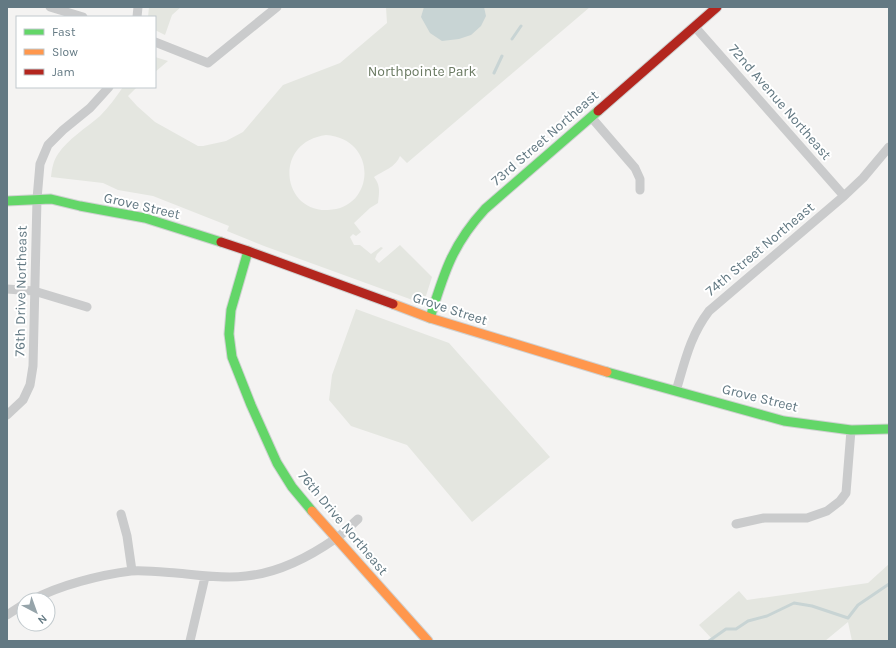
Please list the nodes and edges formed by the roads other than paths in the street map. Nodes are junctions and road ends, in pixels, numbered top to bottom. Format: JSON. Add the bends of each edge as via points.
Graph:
{"nodes":[{"id":1,"x":50,"y":7,"type":"edge"},
{"id":2,"x":277,"y":7,"type":"edge"},
{"id":3,"x":717,"y":7,"type":"edge"},
{"id":4,"x":80,"y":16,"type":"edge"},
{"id":5,"x":695,"y":27,"type":"junction"},
{"id":6,"x":156,"y":42,"type":"edge"},
{"id":7,"x":108,"y":88,"type":"edge"},
{"id":8,"x":591,"y":117,"type":"junction"},
{"id":9,"x":889,"y":147,"type":"edge"},
{"id":10,"x":640,"y":190,"type":"dead end"},
{"id":11,"x":844,"y":196,"type":"junction"},
{"id":12,"x":37,"y":198,"type":"junction"},
{"id":13,"x":7,"y":201,"type":"edge"},
{"id":14,"x":248,"y":251,"type":"junction"},
{"id":15,"x":7,"y":289,"type":"edge"},
{"id":16,"x":34,"y":291,"type":"junction"},
{"id":17,"x":87,"y":308,"type":"dead end"},
{"id":18,"x":430,"y":318,"type":"junction"},
{"id":19,"x":676,"y":391,"type":"junction"},
{"id":20,"x":7,"y":415,"type":"edge"},
{"id":21,"x":889,"y":429,"type":"edge"},
{"id":22,"x":851,"y":430,"type":"junction"},
{"id":23,"x":121,"y":514,"type":"dead end"},
{"id":24,"x":358,"y":519,"type":"dead end"},
{"id":25,"x":736,"y":524,"type":"dead end"},
{"id":26,"x":336,"y":539,"type":"junction"},
{"id":27,"x":132,"y":571,"type":"junction"},
{"id":28,"x":205,"y":577,"type":"junction"},
{"id":29,"x":48,"y":592,"type":"edge"},
{"id":30,"x":16,"y":609,"type":"edge"},
{"id":31,"x":7,"y":614,"type":"edge"},
{"id":32,"x":190,"y":641,"type":"edge"},
{"id":33,"x":428,"y":641,"type":"edge"}],
"edges":[{"from":1,"to":4,"type":"street"},
{"from":2,"to":6,"type":"street","via":[[208,63]]},
{"from":3,"to":5,"type":"street","name":"73rd Street Northeast"},
{"from":5,"to":8,"type":"street","name":"73rd Street Northeast"},
{"from":5,"to":11,"type":"street","name":"72nd Avenue Northeast"},
{"from":7,"to":12,"type":"street","name":"76th Drive Northeast","via":[[90,108],[48,145],[40,164]]},
{"from":8,"to":10,"type":"street","via":[[635,168],[640,179]]},
{"from":8,"to":18,"type":"street","name":"73rd Street Northeast","via":[[470,225],[445,269]]},
{"from":9,"to":11,"type":"street","name":"74th Street Northeast"},
{"from":11,"to":19,"type":"street","name":"74th Street Northeast","via":[[709,311],[693,337]]},
{"from":12,"to":13,"type":"street","name":"Grove Street"},
{"from":12,"to":14,"type":"street","name":"Grove Street","via":[[145,218]]},
{"from":12,"to":16,"type":"street","name":"76th Drive Northeast"},
{"from":14,"to":18,"type":"street","name":"Grove Street"},
{"from":14,"to":26,"type":"street","name":"76th Drive Northeast","via":[[230,310],[229,334],[232,357],[277,463],[292,487]]},
{"from":15,"to":16,"type":"street"},
{"from":16,"to":17,"type":"street"},
{"from":16,"to":20,"type":"street","name":"76th Drive Northeast","via":[[33,366],[30,385],[23,400]]},
{"from":18,"to":19,"type":"street","name":"Grove Street"},
{"from":19,"to":22,"type":"street","name":"Grove Street","via":[[784,421]]},
{"from":21,"to":22,"type":"street","name":"Grove Street"},
{"from":22,"to":25,"type":"street","via":[[846,493],[840,501],[827,511],[807,518],[764,518]]},
{"from":23,"to":27,"type":"street"},
{"from":24,"to":26,"type":"street"},
{"from":26,"to":28,"type":"street","via":[[300,560],[274,570],[246,576]]},
{"from":26,"to":33,"type":"street","name":"76th Drive Northeast"},
{"from":27,"to":28,"type":"street"},
{"from":27,"to":29,"type":"street"},
{"from":28,"to":32,"type":"street"},
{"from":30,"to":31,"type":"street"}]}
